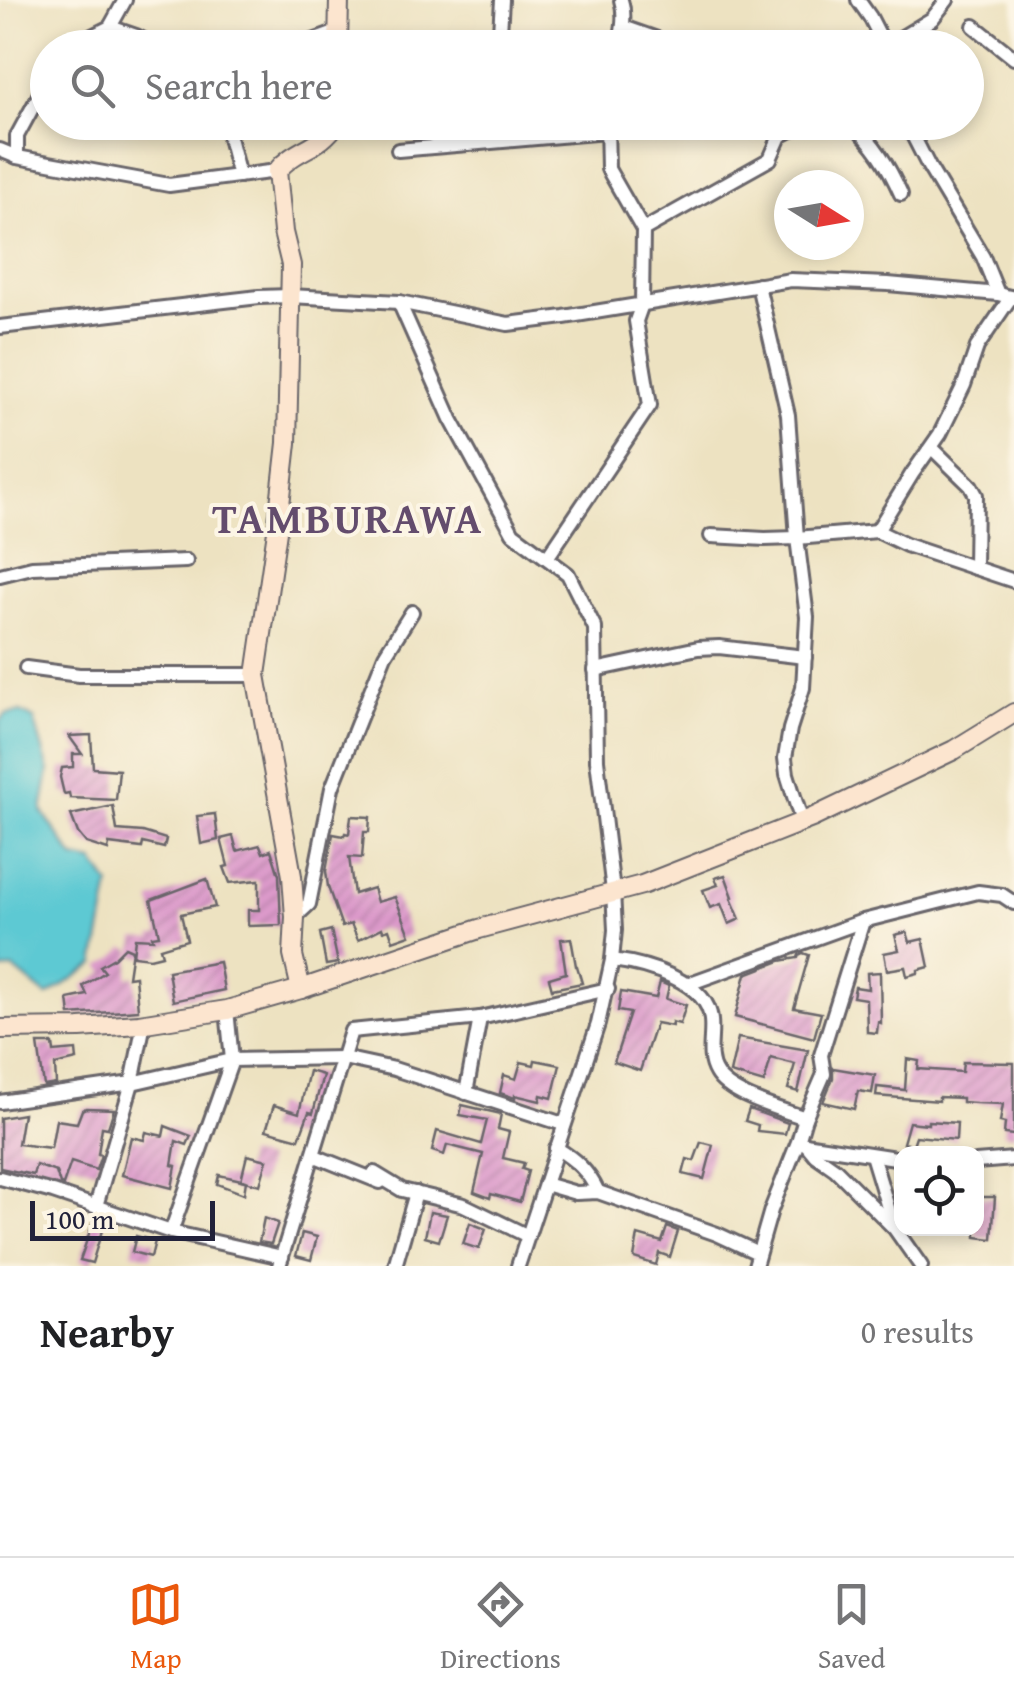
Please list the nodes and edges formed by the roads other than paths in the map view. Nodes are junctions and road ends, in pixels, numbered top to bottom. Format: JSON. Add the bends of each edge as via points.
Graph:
{"nodes":[{"id":1,"x":125,"y":0,"type":"edge"},
{"id":2,"x":340,"y":0,"type":"edge"},
{"id":3,"x":502,"y":0,"type":"edge"},
{"id":4,"x":622,"y":0,"type":"edge"},
{"id":5,"x":858,"y":0,"type":"edge"},
{"id":6,"x":947,"y":0,"type":"edge"},
{"id":7,"x":974,"y":26,"type":"dead end"},
{"id":8,"x":623,"y":27,"type":"junction"},
{"id":9,"x":110,"y":28,"type":"junction"},
{"id":10,"x":106,"y":30,"type":"edge"},
{"id":11,"x":116,"y":30,"type":"edge"},
{"id":12,"x":338,"y":30,"type":"edge"},
{"id":13,"x":500,"y":30,"type":"edge"},
{"id":14,"x":622,"y":30,"type":"edge"},
{"id":15,"x":632,"y":30,"type":"edge"},
{"id":16,"x":876,"y":30,"type":"edge"},
{"id":17,"x":915,"y":30,"type":"edge"},
{"id":18,"x":979,"y":30,"type":"edge"},
{"id":19,"x":984,"y":34,"type":"edge"},
{"id":20,"x":1014,"y":58,"type":"edge"},
{"id":21,"x":30,"y":112,"type":"edge"},
{"id":22,"x":230,"y":140,"type":"edge"},
{"id":23,"x":324,"y":140,"type":"edge"},
{"id":24,"x":497,"y":140,"type":"edge"},
{"id":25,"x":607,"y":140,"type":"edge"},
{"id":26,"x":778,"y":140,"type":"edge"},
{"id":27,"x":870,"y":140,"type":"edge"},
{"id":28,"x":915,"y":140,"type":"edge"},
{"id":29,"x":480,"y":142,"type":"joint"},
{"id":30,"x":0,"y":150,"type":"edge"},
{"id":31,"x":398,"y":150,"type":"dead end"},
{"id":32,"x":17,"y":157,"type":"junction"},
{"id":33,"x":278,"y":172,"type":"junction"},
{"id":34,"x":239,"y":176,"type":"junction"},
{"id":35,"x":900,"y":194,"type":"dead end"},
{"id":36,"x":643,"y":230,"type":"junction"},
{"id":37,"x":758,"y":284,"type":"junction"},
{"id":38,"x":290,"y":296,"type":"junction"},
{"id":39,"x":1008,"y":296,"type":"edge"},
{"id":40,"x":399,"y":302,"type":"junction"},
{"id":41,"x":642,"y":304,"type":"junction"},
{"id":42,"x":0,"y":327,"type":"edge"},
{"id":43,"x":932,"y":448,"type":"junction"},
{"id":44,"x":877,"y":530,"type":"junction"},
{"id":45,"x":710,"y":536,"type":"dead end"},
{"id":46,"x":797,"y":538,"type":"junction"},
{"id":47,"x":547,"y":558,"type":"junction"},
{"id":48,"x":186,"y":561,"type":"dead end"},
{"id":49,"x":975,"y":568,"type":"junction"},
{"id":50,"x":0,"y":575,"type":"edge"},
{"id":51,"x":1014,"y":581,"type":"edge"},
{"id":52,"x":412,"y":612,"type":"dead end"},
{"id":53,"x":805,"y":657,"type":"junction"},
{"id":54,"x":26,"y":668,"type":"dead end"},
{"id":55,"x":596,"y":670,"type":"junction"},
{"id":56,"x":256,"y":675,"type":"junction"},
{"id":57,"x":1014,"y":714,"type":"edge"},
{"id":58,"x":802,"y":822,"type":"junction"},
{"id":59,"x":613,"y":891,"type":"junction"},
{"id":60,"x":1014,"y":902,"type":"edge"},
{"id":61,"x":296,"y":917,"type":"junction"},
{"id":62,"x":863,"y":921,"type":"junction"},
{"id":63,"x":612,"y":960,"type":"junction"},
{"id":64,"x":688,"y":984,"type":"junction"},
{"id":65,"x":301,"y":989,"type":"junction"},
{"id":66,"x":608,"y":989,"type":"junction"},
{"id":67,"x":226,"y":1010,"type":"junction"},
{"id":68,"x":480,"y":1018,"type":"junction"},
{"id":69,"x":144,"y":1023,"type":"junction"},
{"id":70,"x":0,"y":1029,"type":"edge"},
{"id":71,"x":343,"y":1058,"type":"junction"},
{"id":72,"x":232,"y":1060,"type":"junction"},
{"id":73,"x":132,"y":1083,"type":"junction"},
{"id":74,"x":466,"y":1092,"type":"junction"},
{"id":75,"x":0,"y":1102,"type":"edge"},
{"id":76,"x":804,"y":1118,"type":"junction"},
{"id":77,"x":563,"y":1124,"type":"junction"},
{"id":78,"x":802,"y":1143,"type":"junction"},
{"id":79,"x":556,"y":1148,"type":"junction"},
{"id":80,"x":872,"y":1155,"type":"junction"},
{"id":81,"x":315,"y":1156,"type":"junction"},
{"id":82,"x":894,"y":1158,"type":"edge"},
{"id":83,"x":1014,"y":1158,"type":"edge"},
{"id":84,"x":984,"y":1161,"type":"edge"},
{"id":85,"x":374,"y":1173,"type":"dead end"},
{"id":86,"x":0,"y":1178,"type":"edge"},
{"id":87,"x":544,"y":1184,"type":"junction"},
{"id":88,"x":598,"y":1192,"type":"junction"},
{"id":89,"x":416,"y":1194,"type":"junction"},
{"id":90,"x":96,"y":1206,"type":"junction"},
{"id":91,"x":894,"y":1226,"type":"edge"},
{"id":92,"x":894,"y":1228,"type":"edge"},
{"id":93,"x":171,"y":1232,"type":"junction"},
{"id":94,"x":528,"y":1236,"type":"junction"},
{"id":95,"x":900,"y":1236,"type":"edge"},
{"id":96,"x":757,"y":1259,"type":"edge"},
{"id":97,"x":281,"y":1261,"type":"edge"},
{"id":98,"x":394,"y":1266,"type":"edge"},
{"id":99,"x":518,"y":1266,"type":"edge"},
{"id":100,"x":922,"y":1266,"type":"edge"}],
"edges":[{"from":1,"to":9,"type":"street"},
{"from":2,"to":12,"type":"main road"},
{"from":3,"to":13,"type":"street"},
{"from":4,"to":8,"type":"street"},
{"from":5,"to":16,"type":"street"},
{"from":6,"to":17,"type":"street"},
{"from":7,"to":18,"type":"street"},
{"from":8,"to":14,"type":"street"},
{"from":8,"to":15,"type":"street"},
{"from":9,"to":10,"type":"street"},
{"from":9,"to":11,"type":"street"},
{"from":19,"to":20,"type":"street"},
{"from":21,"to":32,"type":"street","via":[[17,136]]},
{"from":22,"to":34,"type":"street"},
{"from":23,"to":33,"type":"main road"},
{"from":24,"to":29,"type":"street"},
{"from":25,"to":36,"type":"street","via":[[608,169]]},
{"from":26,"to":36,"type":"street","via":[[770,159]]},
{"from":27,"to":35,"type":"street"},
{"from":28,"to":39,"type":"street"},
{"from":29,"to":31,"type":"street"},
{"from":30,"to":32,"type":"street"},
{"from":32,"to":34,"type":"street","via":[[168,185]]},
{"from":33,"to":34,"type":"street"},
{"from":33,"to":38,"type":"main road"},
{"from":36,"to":41,"type":"street"},
{"from":37,"to":39,"type":"street","via":[[829,281]]},
{"from":37,"to":41,"type":"street"},
{"from":37,"to":46,"type":"street","via":[[788,415]]},
{"from":38,"to":40,"type":"street"},
{"from":38,"to":42,"type":"street"},
{"from":38,"to":56,"type":"main road","via":[[287,443]]},
{"from":39,"to":43,"type":"street"},
{"from":40,"to":41,"type":"street","via":[[508,324]]},
{"from":40,"to":47,"type":"street","via":[[513,533]]},
{"from":41,"to":47,"type":"street","via":[[636,321],[650,405]]},
{"from":43,"to":44,"type":"street"},
{"from":43,"to":49,"type":"street","via":[[976,494]]},
{"from":44,"to":46,"type":"street"},
{"from":44,"to":49,"type":"street"},
{"from":45,"to":46,"type":"street"},
{"from":46,"to":53,"type":"street"},
{"from":47,"to":55,"type":"street","via":[[568,574],[595,628]]},
{"from":48,"to":50,"type":"street","via":[[32,567]]},
{"from":49,"to":51,"type":"street"},
{"from":52,"to":61,"type":"street","via":[[385,655],[332,788],[309,904]]},
{"from":53,"to":55,"type":"street","via":[[718,646]]},
{"from":53,"to":58,"type":"street","via":[[784,758]]},
{"from":54,"to":56,"type":"street","via":[[80,675]]},
{"from":55,"to":59,"type":"street","via":[[597,760]]},
{"from":56,"to":61,"type":"main road"},
{"from":57,"to":58,"type":"main road"},
{"from":58,"to":59,"type":"main road"},
{"from":59,"to":63,"type":"street"},
{"from":59,"to":65,"type":"main road"},
{"from":60,"to":62,"type":"street","via":[[978,892]]},
{"from":61,"to":65,"type":"main road","via":[[293,955]]},
{"from":62,"to":64,"type":"street"},
{"from":62,"to":76,"type":"street","via":[[821,1055],[824,1074]]},
{"from":63,"to":64,"type":"street"},
{"from":63,"to":66,"type":"street"},
{"from":64,"to":76,"type":"street","via":[[711,1014],[711,1060],[724,1083]]},
{"from":65,"to":67,"type":"main road"},
{"from":66,"to":68,"type":"street"},
{"from":66,"to":77,"type":"street"},
{"from":67,"to":69,"type":"main road"},
{"from":67,"to":72,"type":"street"},
{"from":68,"to":71,"type":"street","via":[[351,1031]]},
{"from":68,"to":74,"type":"street"},
{"from":69,"to":70,"type":"main road"},
{"from":69,"to":73,"type":"street"},
{"from":71,"to":72,"type":"street"},
{"from":71,"to":74,"type":"street"},
{"from":71,"to":81,"type":"street"},
{"from":72,"to":73,"type":"street"},
{"from":72,"to":93,"type":"street"},
{"from":73,"to":75,"type":"street"},
{"from":73,"to":90,"type":"street"},
{"from":74,"to":77,"type":"street"},
{"from":76,"to":78,"type":"street"},
{"from":77,"to":79,"type":"street"},
{"from":78,"to":80,"type":"street"},
{"from":78,"to":92,"type":"street"},
{"from":78,"to":96,"type":"street"},
{"from":79,"to":87,"type":"street"},
{"from":79,"to":88,"type":"street","via":[[582,1166]]},
{"from":80,"to":82,"type":"street"},
{"from":80,"to":91,"type":"street"},
{"from":81,"to":89,"type":"street"},
{"from":81,"to":97,"type":"street"},
{"from":83,"to":84,"type":"street"},
{"from":85,"to":89,"type":"street"},
{"from":86,"to":90,"type":"street"},
{"from":87,"to":88,"type":"street"},
{"from":87,"to":94,"type":"street"},
{"from":88,"to":96,"type":"street","via":[[717,1234]]},
{"from":89,"to":94,"type":"street","via":[[464,1204]]},
{"from":89,"to":98,"type":"street"},
{"from":90,"to":93,"type":"street"},
{"from":93,"to":97,"type":"street"},
{"from":94,"to":99,"type":"street"},
{"from":95,"to":100,"type":"street"}]}
